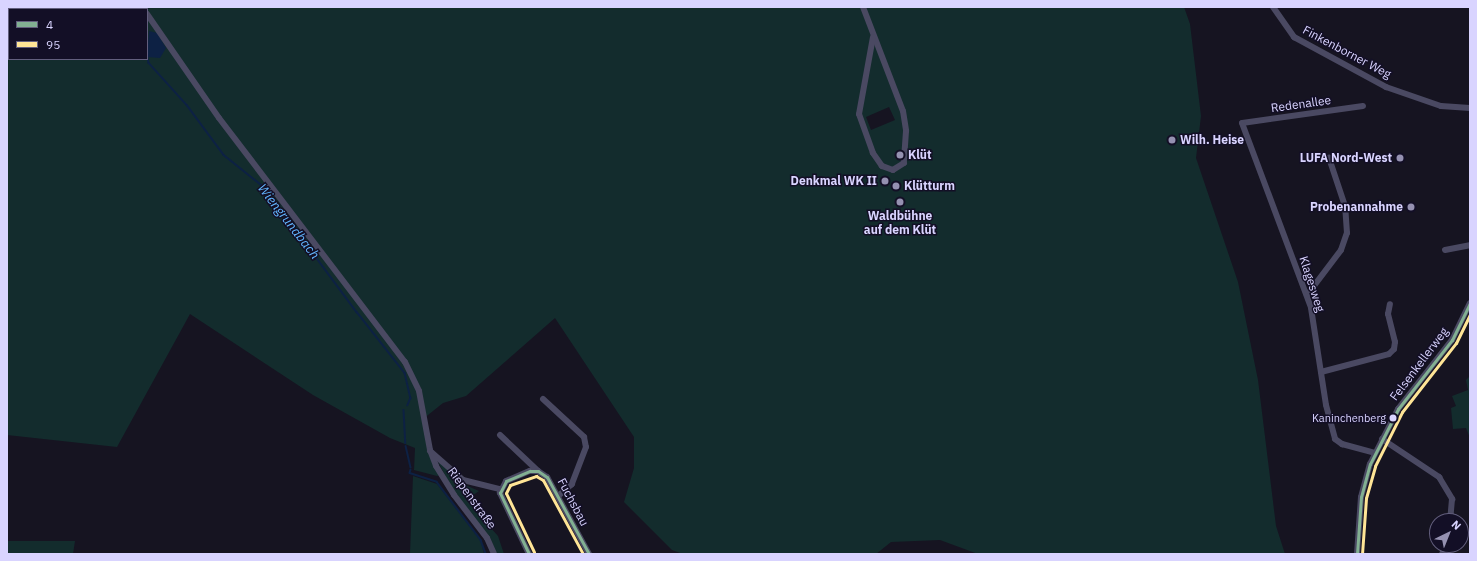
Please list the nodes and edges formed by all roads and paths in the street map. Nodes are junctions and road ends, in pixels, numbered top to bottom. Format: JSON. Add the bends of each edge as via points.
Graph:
{"nodes":[{"id":1,"x":863,"y":7,"type":"edge"},
{"id":2,"x":1273,"y":7,"type":"edge"},
{"id":3,"x":148,"y":15,"type":"edge"},
{"id":4,"x":873,"y":37,"type":"junction"},
{"id":5,"x":1363,"y":106,"type":"dead end"},
{"id":6,"x":1470,"y":108,"type":"edge"},
{"id":7,"x":1242,"y":123,"type":"joint"},
{"id":8,"x":1329,"y":158,"type":"dead end"},
{"id":9,"x":1470,"y":245,"type":"edge"},
{"id":10,"x":1445,"y":250,"type":"dead end"},
{"id":11,"x":1307,"y":295,"type":"junction"},
{"id":12,"x":1470,"y":303,"type":"edge"},
{"id":13,"x":1390,"y":304,"type":"dead end"},
{"id":14,"x":1321,"y":372,"type":"junction"},
{"id":15,"x":543,"y":399,"type":"dead end"},
{"id":16,"x":500,"y":435,"type":"dead end"},
{"id":17,"x":1382,"y":439,"type":"junction"},
{"id":18,"x":430,"y":450,"type":"junction"},
{"id":19,"x":1375,"y":453,"type":"junction"},
{"id":20,"x":538,"y":471,"type":"junction"},
{"id":21,"x":500,"y":489,"type":"junction"},
{"id":22,"x":558,"y":496,"type":"junction"},
{"id":23,"x":1451,"y":513,"type":"edge"},
{"id":24,"x":494,"y":554,"type":"edge"},
{"id":25,"x":529,"y":554,"type":"edge"},
{"id":26,"x":589,"y":554,"type":"edge"},
{"id":27,"x":1357,"y":554,"type":"edge"}],
"edges":[{"from":1,"to":4,"type":"street"},
{"from":2,"to":6,"type":"street","name":"Finkenborner Weg","via":[[1294,37],[1313,49],[1386,86],[1441,106]]},
{"from":3,"to":18,"type":"street","name":"Riepenstraße","via":[[219,118],[405,362],[419,391]]},
{"from":4,"to":4,"type":"street","via":[[859,114],[872,153],[882,166],[893,170],[904,162],[906,131],[903,111]]},
{"from":5,"to":7,"type":"street","name":"Redenallee"},
{"from":7,"to":11,"type":"street","name":"Klagesweg"},
{"from":8,"to":11,"type":"street","via":[[1345,206],[1347,233],[1341,250]]},
{"from":9,"to":10,"type":"street"},
{"from":11,"to":14,"type":"street","name":"Klagesweg"},
{"from":12,"to":17,"type":"street","name":"Felsenkellerweg","via":[[1452,340],[1406,396]]},
{"from":13,"to":14,"type":"street","via":[[1388,314],[1395,342],[1394,349],[1389,354]]},
{"from":14,"to":19,"type":"street","name":"Klagesweg","via":[[1329,422],[1337,442]]},
{"from":15,"to":22,"type":"street","via":[[584,437],[586,447],[572,484]]},
{"from":16,"to":20,"type":"street","name":"Fuchsbau"},
{"from":17,"to":19,"type":"street","name":"Felsenkellerweg"},
{"from":17,"to":23,"type":"street","via":[[1439,477],[1452,499]]},
{"from":18,"to":21,"type":"street","via":[[462,480]]},
{"from":18,"to":24,"type":"street","name":"Riepenstraße","via":[[440,475],[487,538]]},
{"from":19,"to":27,"type":"street","name":"Felsenkellerweg","via":[[1361,497]]},
{"from":20,"to":21,"type":"street","via":[[506,480]]},
{"from":20,"to":22,"type":"street","name":"Fuchsbau","via":[[547,477]]},
{"from":21,"to":25,"type":"street","via":[[501,498]]},
{"from":22,"to":26,"type":"street","name":"Fuchsbau"}]}
